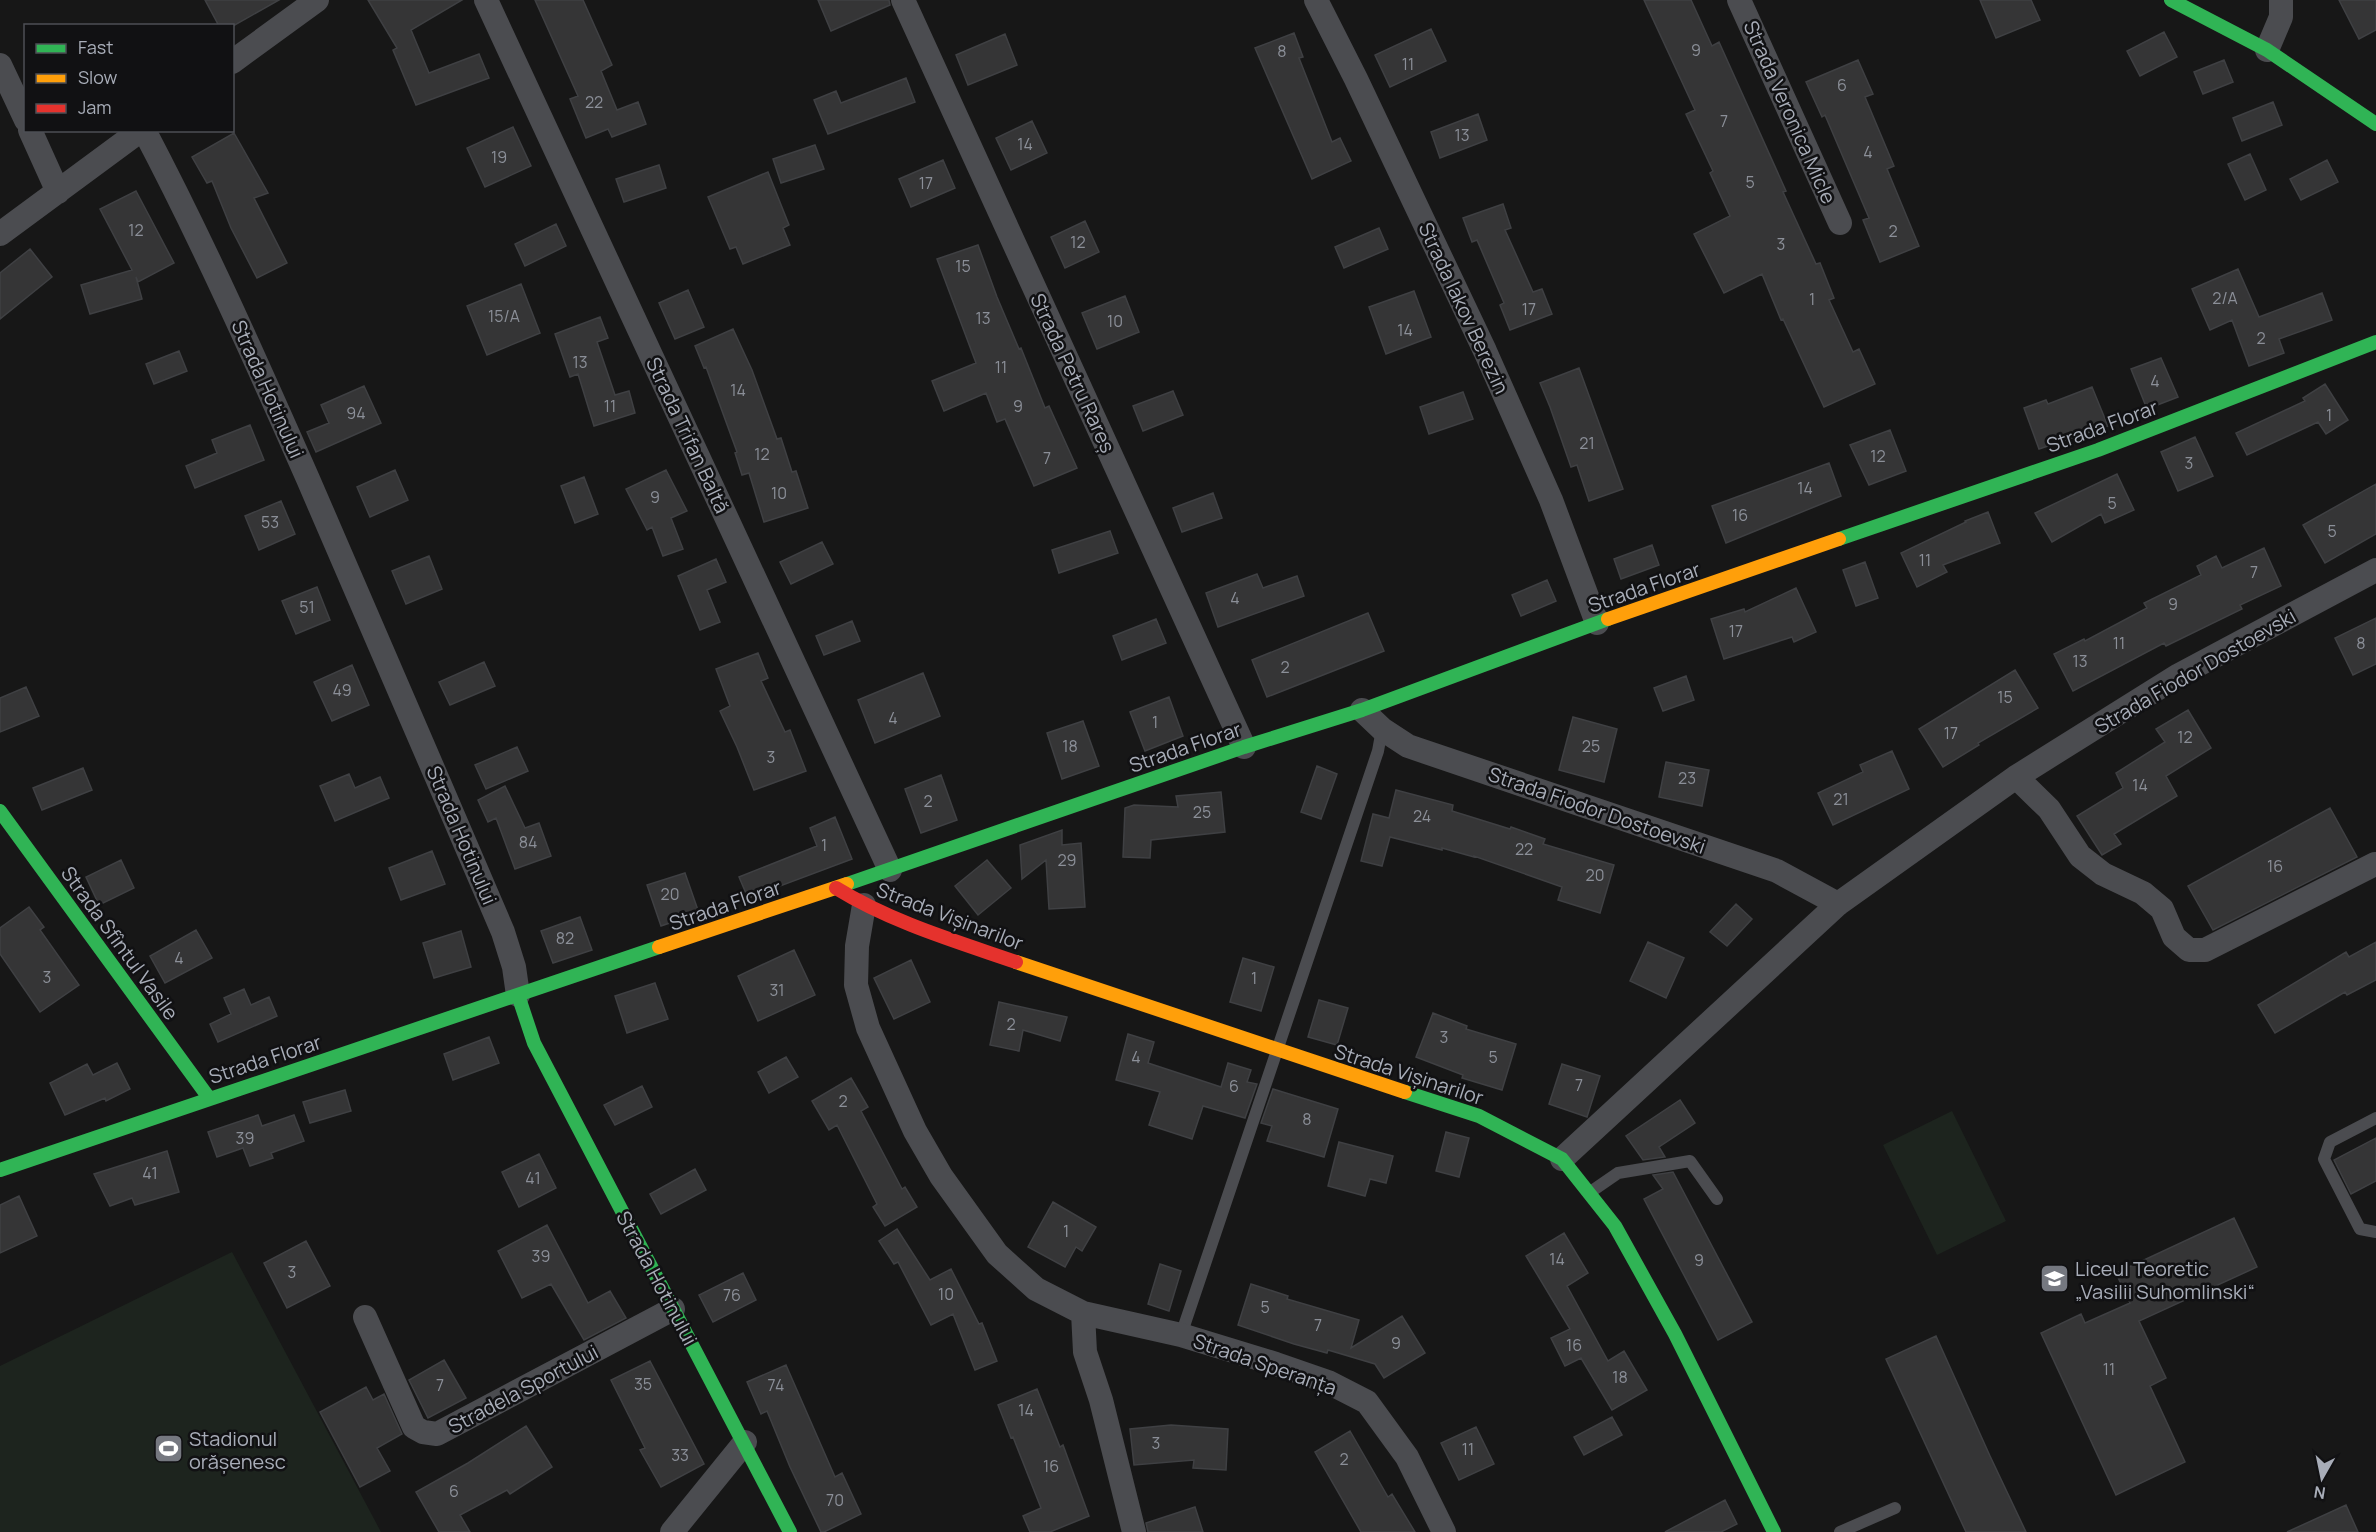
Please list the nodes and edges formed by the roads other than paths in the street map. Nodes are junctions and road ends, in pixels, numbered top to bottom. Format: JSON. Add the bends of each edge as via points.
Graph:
{"nodes":[{"id":1,"x":317,"y":0,"type":"edge"},
{"id":2,"x":486,"y":0,"type":"edge"},
{"id":3,"x":903,"y":0,"type":"edge"},
{"id":4,"x":1316,"y":0,"type":"edge"},
{"id":5,"x":1739,"y":0,"type":"edge"},
{"id":6,"x":2171,"y":0,"type":"edge"},
{"id":7,"x":2281,"y":0,"type":"edge"},
{"id":8,"x":2267,"y":50,"type":"junction"},
{"id":9,"x":234,"y":61,"type":"edge"},
{"id":10,"x":0,"y":65,"type":"edge"},
{"id":11,"x":24,"y":116,"type":"edge"},
{"id":12,"x":2376,"y":124,"type":"edge"},
{"id":13,"x":31,"y":132,"type":"edge"},
{"id":14,"x":140,"y":132,"type":"edge"},
{"id":15,"x":144,"y":132,"type":"edge"},
{"id":16,"x":58,"y":192,"type":"junction"},
{"id":17,"x":1840,"y":223,"type":"dead end"},
{"id":18,"x":0,"y":234,"type":"edge"},
{"id":19,"x":2376,"y":342,"type":"edge"},
{"id":20,"x":2376,"y":570,"type":"edge"},
{"id":21,"x":1597,"y":623,"type":"junction"},
{"id":22,"x":1362,"y":710,"type":"junction"},
{"id":23,"x":1382,"y":729,"type":"junction"},
{"id":24,"x":1244,"y":747,"type":"junction"},
{"id":25,"x":2016,"y":777,"type":"junction"},
{"id":26,"x":0,"y":812,"type":"edge"},
{"id":27,"x":2375,"y":864,"type":"edge"},
{"id":28,"x":890,"y":870,"type":"junction"},
{"id":29,"x":836,"y":888,"type":"junction"},
{"id":30,"x":1838,"y":904,"type":"junction"},
{"id":31,"x":864,"y":905,"type":"junction"},
{"id":32,"x":518,"y":995,"type":"junction"},
{"id":33,"x":1277,"y":1051,"type":"junction"},
{"id":34,"x":209,"y":1098,"type":"junction"},
{"id":35,"x":2376,"y":1118,"type":"edge"},
{"id":36,"x":1562,"y":1159,"type":"junction"},
{"id":37,"x":0,"y":1170,"type":"edge"},
{"id":38,"x":1589,"y":1193,"type":"junction"},
{"id":39,"x":1717,"y":1199,"type":"dead end"},
{"id":40,"x":2376,"y":1232,"type":"edge"},
{"id":41,"x":673,"y":1309,"type":"junction"},
{"id":42,"x":1083,"y":1312,"type":"junction"},
{"id":43,"x":364,"y":1317,"type":"dead end"},
{"id":44,"x":1181,"y":1335,"type":"junction"},
{"id":45,"x":745,"y":1442,"type":"junction"},
{"id":46,"x":1895,"y":1508,"type":"dead end"},
{"id":47,"x":672,"y":1532,"type":"edge"},
{"id":48,"x":790,"y":1532,"type":"edge"},
{"id":49,"x":1134,"y":1532,"type":"edge"},
{"id":50,"x":1444,"y":1532,"type":"edge"},
{"id":51,"x":1774,"y":1532,"type":"edge"},
{"id":52,"x":1840,"y":1532,"type":"edge"}],
"edges":[{"from":1,"to":9,"type":"street"},
{"from":2,"to":28,"type":"street","name":"Strada Trifan Baltă"},
{"from":3,"to":24,"type":"street","name":"Strada Petru Rareș"},
{"from":4,"to":21,"type":"street","name":"Strada Iakov Berezin","via":[[1485,351],[1551,500]]},
{"from":5,"to":17,"type":"street","name":"Strada Veronica Micle"},
{"from":6,"to":8,"type":"street"},
{"from":7,"to":8,"type":"street","via":[[2281,16]]},
{"from":8,"to":12,"type":"street"},
{"from":10,"to":11,"type":"street"},
{"from":13,"to":16,"type":"street"},
{"from":14,"to":16,"type":"street"},
{"from":15,"to":32,"type":"street","name":"Strada Hotinului","via":[[186,209],[249,344],[362,602],[503,932]]},
{"from":16,"to":18,"type":"street"},
{"from":19,"to":21,"type":"street","name":"Strada Florar","via":[[2098,450]]},
{"from":20,"to":25,"type":"street","name":"Strada Fiodor Dostoevski","via":[[2179,675]]},
{"from":21,"to":22,"type":"street","name":"Strada Florar"},
{"from":22,"to":23,"type":"street","name":"Strada Fiodor Dostoevski"},
{"from":22,"to":24,"type":"street","name":"Strada Florar"},
{"from":23,"to":30,"type":"street","name":"Strada Fiodor Dostoevski","via":[[1408,746],[1777,871]]},
{"from":23,"to":33,"type":"lane"},
{"from":24,"to":28,"type":"street","name":"Strada Florar"},
{"from":25,"to":27,"type":"street","via":[[2049,809],[2080,856],[2103,874],[2143,893],[2162,909],[2174,937],[2189,950],[2205,950]]},
{"from":25,"to":30,"type":"street","name":"Strada Fiodor Dostoevski"},
{"from":26,"to":34,"type":"street","name":"Strada Sfîntul Vasile"},
{"from":28,"to":29,"type":"street","name":"Strada Florar"},
{"from":29,"to":31,"type":"street","name":"Strada Vișinarilor"},
{"from":29,"to":32,"type":"street","name":"Strada Florar"},
{"from":30,"to":36,"type":"street","name":"Strada Fiodor Dostoevski"},
{"from":31,"to":33,"type":"street","name":"Strada Vișinarilor","via":[[940,936]]},
{"from":31,"to":42,"type":"street","name":"Strada Speranța","via":[[856,985],[868,1028],[915,1131],[941,1176],[997,1254],[1036,1289]]},
{"from":32,"to":34,"type":"street","name":"Strada Florar"},
{"from":32,"to":41,"type":"street","name":"Strada Hotinului","via":[[534,1043]]},
{"from":33,"to":36,"type":"street","name":"Strada Vișinarilor","via":[[1479,1116]]},
{"from":33,"to":44,"type":"lane"},
{"from":34,"to":37,"type":"street","name":"Strada Florar"},
{"from":35,"to":40,"type":"lane","via":[[2330,1142],[2324,1159],[2360,1229]]},
{"from":36,"to":38,"type":"street","name":"Strada Vișinarilor"},
{"from":38,"to":39,"type":"lane","via":[[1618,1173],[1690,1161]]},
{"from":38,"to":51,"type":"street","name":"Strada Vișinarilor","via":[[1615,1226],[1675,1334]]},
{"from":41,"to":43,"type":"street","name":"Stradela Sportului","via":[[437,1434],[414,1427]]},
{"from":41,"to":45,"type":"street","name":"Strada Hotinului"},
{"from":42,"to":44,"type":"street","name":"Strada Speranța"},
{"from":42,"to":49,"type":"street","via":[[1085,1352]]},
{"from":44,"to":50,"type":"street","name":"Strada Speranța","via":[[1328,1382],[1367,1402],[1407,1456]]},
{"from":45,"to":47,"type":"street"},
{"from":45,"to":48,"type":"street","name":"Strada Hotinului"},
{"from":46,"to":52,"type":"lane"}]}
